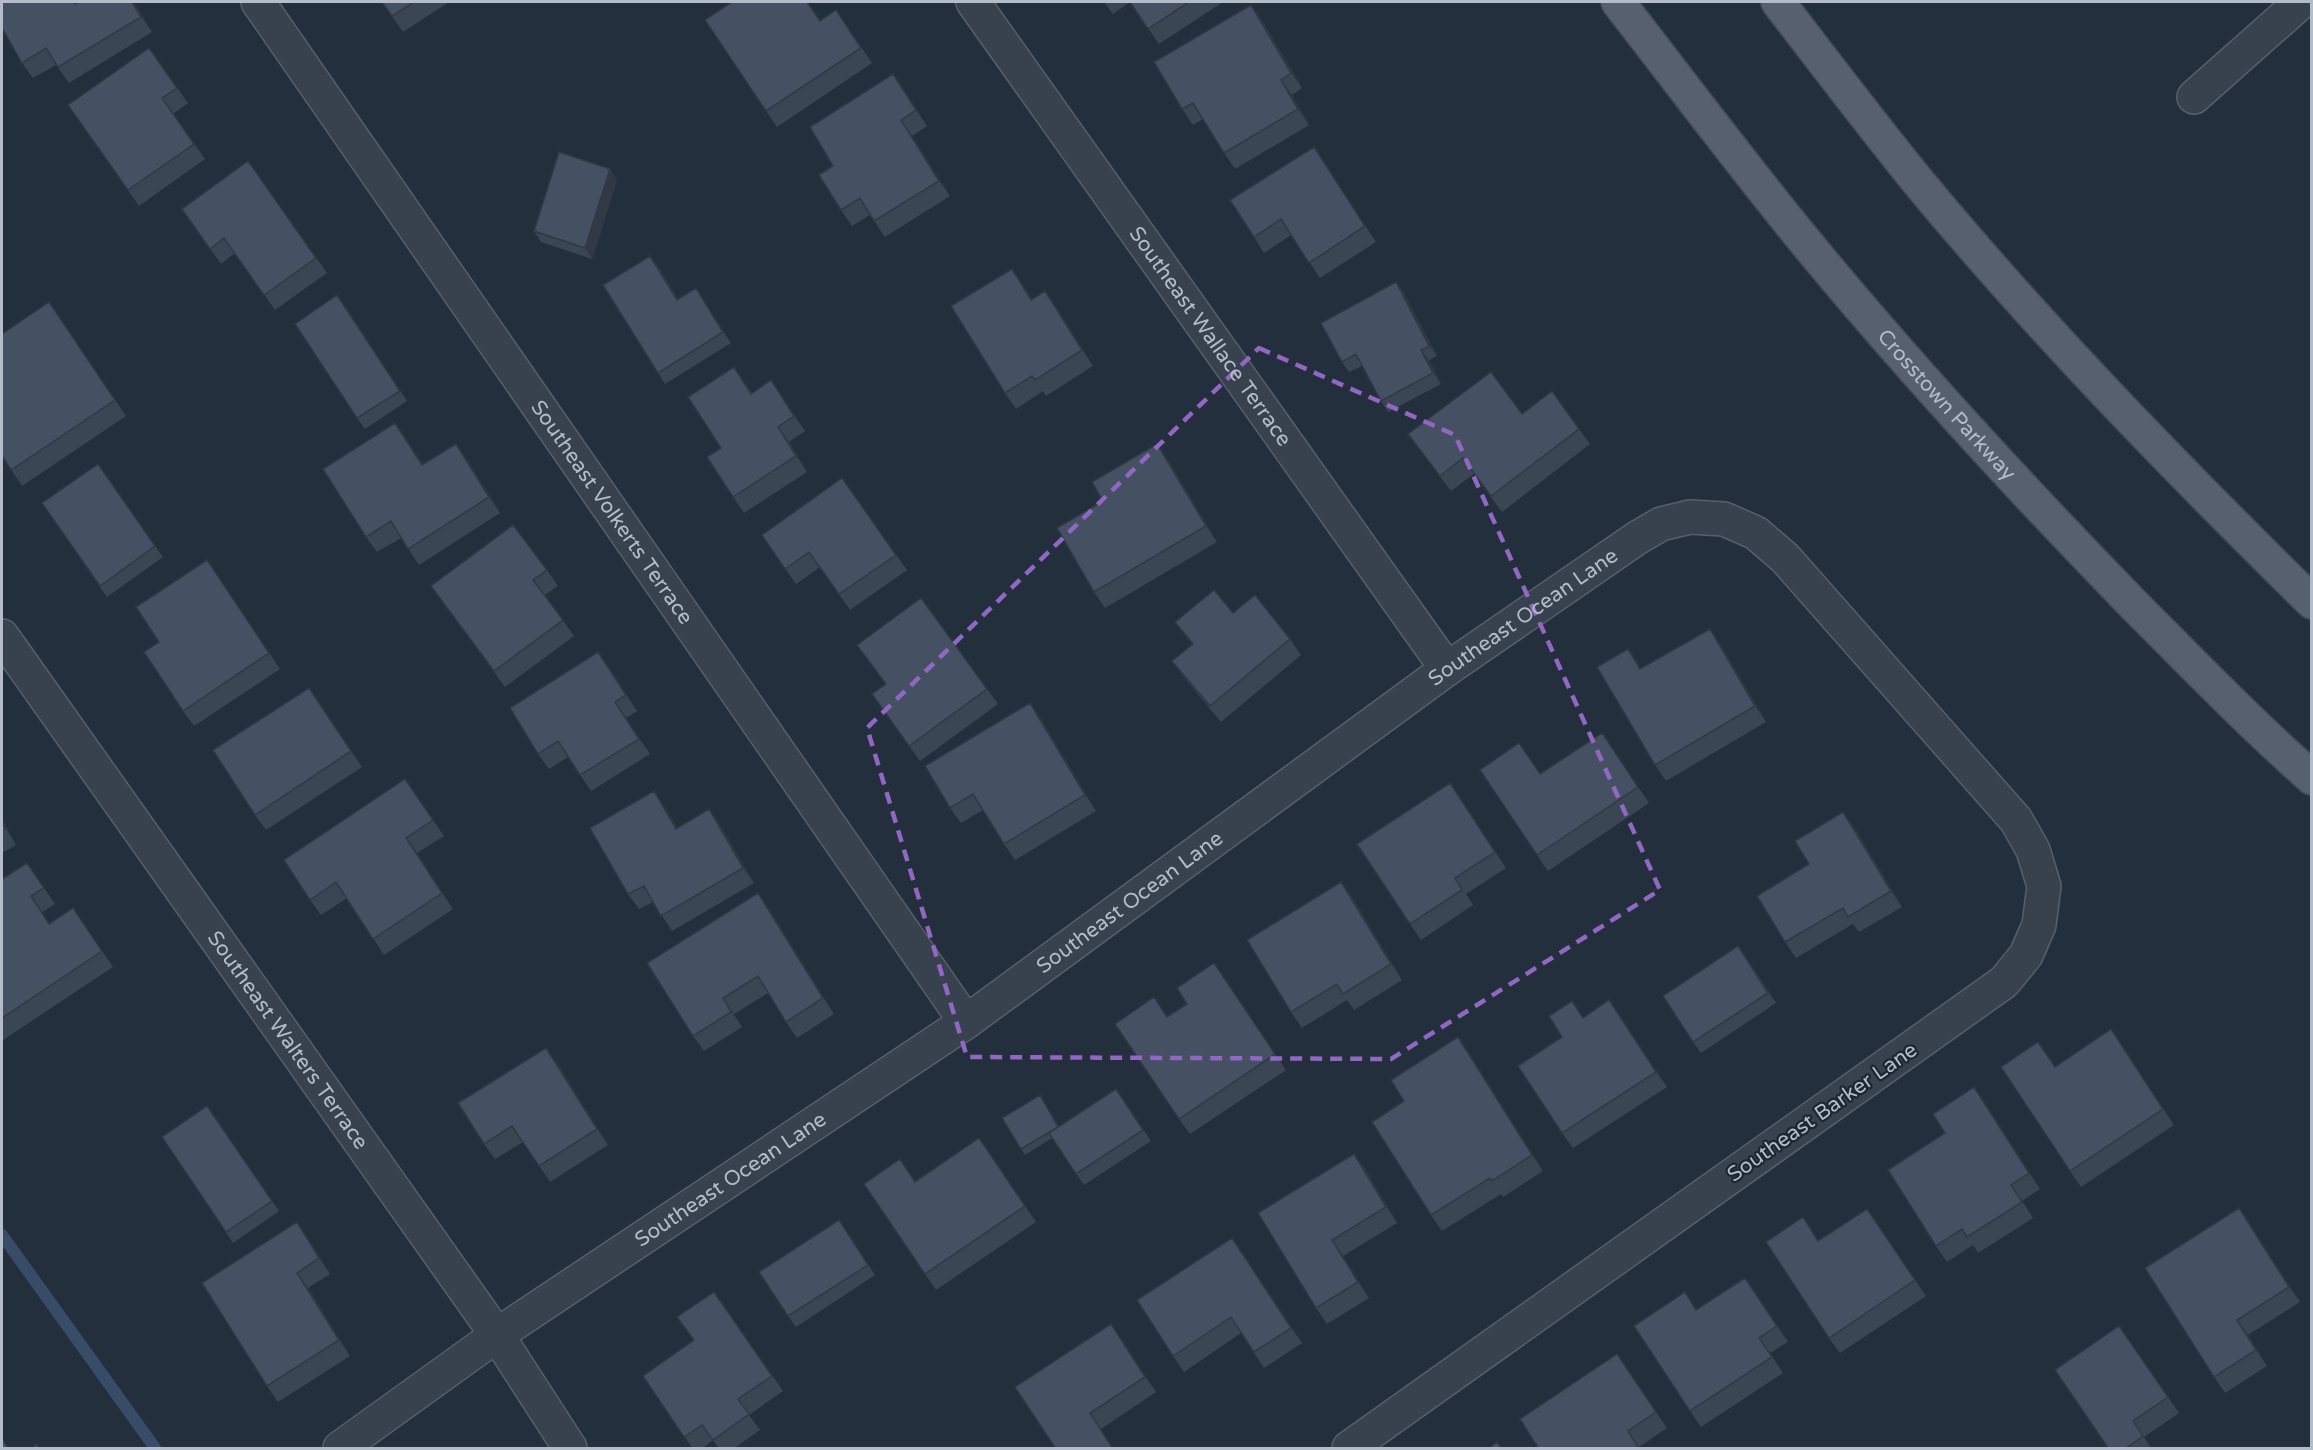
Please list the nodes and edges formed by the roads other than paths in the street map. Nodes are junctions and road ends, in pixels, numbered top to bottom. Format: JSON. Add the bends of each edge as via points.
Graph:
{"nodes":[{"id":1,"x":258,"y":2,"type":"edge"},
{"id":2,"x":973,"y":2,"type":"edge"},
{"id":3,"x":1618,"y":2,"type":"edge"},
{"id":4,"x":1778,"y":2,"type":"edge"},
{"id":5,"x":2301,"y":2,"type":"edge"},
{"id":6,"x":2194,"y":96,"type":"dead end"},
{"id":7,"x":2312,"y":602,"type":"edge"},
{"id":8,"x":2,"y":636,"type":"edge"},
{"id":9,"x":1447,"y":669,"type":"junction"},
{"id":10,"x":1898,"y":687,"type":"joint"},
{"id":11,"x":2312,"y":778,"type":"edge"},
{"id":12,"x":966,"y":1022,"type":"junction"},
{"id":13,"x":497,"y":1335,"type":"junction"},
{"id":14,"x":340,"y":1449,"type":"edge"},
{"id":15,"x":570,"y":1449,"type":"edge"},
{"id":16,"x":1349,"y":1449,"type":"edge"}],
"edges":[{"from":1,"to":12,"type":"street","name":"Southeast Volkerts Terrace"},
{"from":2,"to":9,"type":"street","name":"Southeast Wallace Terrace"},
{"from":3,"to":11,"type":"main road","name":"Crosstown Parkway","via":[[1808,245],[1920,376],[2080,551]]},
{"from":4,"to":7,"type":"main road","via":[[1921,185],[2019,296],[2130,417]]},
{"from":5,"to":6,"type":"street"},
{"from":8,"to":13,"type":"street","name":"Southeast Walters Terrace"},
{"from":9,"to":10,"type":"street","name":"Southeast Ocean Lane","via":[[1636,538],[1661,524],[1690,517],[1724,519],[1756,533],[1785,558]]},
{"from":9,"to":12,"type":"street","name":"Southeast Ocean Lane"},
{"from":10,"to":16,"type":"street","name":"Southeast Barker Lane","via":[[2016,820],[2033,850],[2044,886],[2039,925],[2026,956],[2004,982]]},
{"from":12,"to":13,"type":"street","name":"Southeast Ocean Lane"},
{"from":13,"to":14,"type":"street","name":"Southeast Ocean Lane"},
{"from":13,"to":15,"type":"street","name":"Southeast Walters Terrace"}]}
